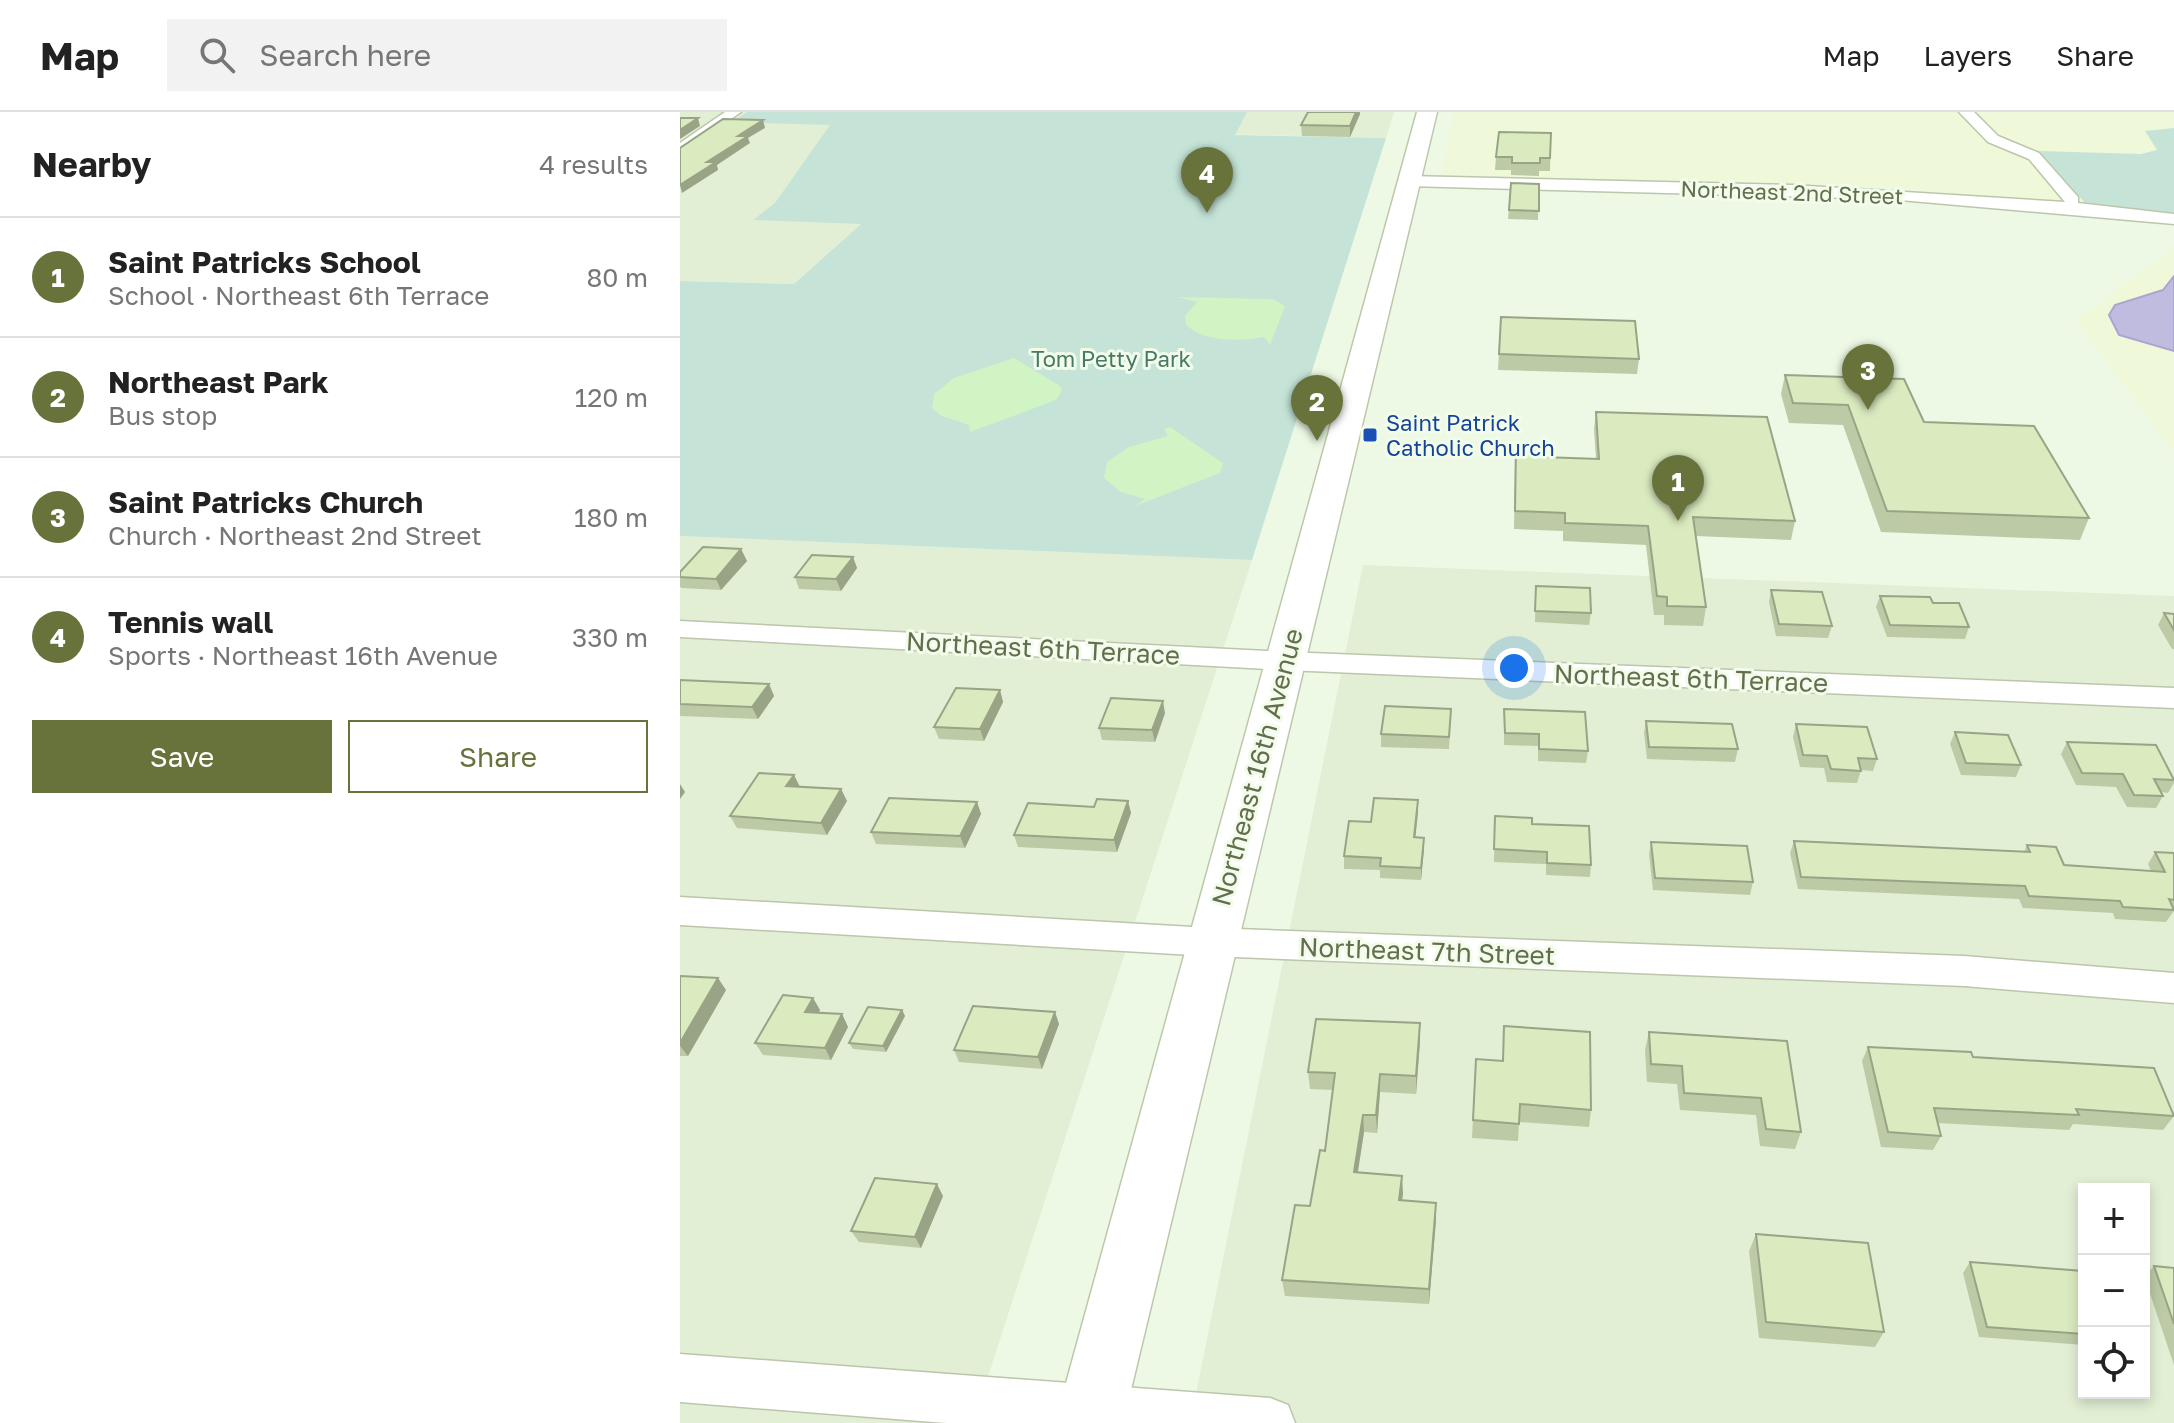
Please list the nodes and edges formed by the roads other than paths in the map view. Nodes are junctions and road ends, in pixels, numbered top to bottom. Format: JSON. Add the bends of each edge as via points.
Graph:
{"nodes":[{"id":1,"x":734,"y":112,"type":"edge"},
{"id":2,"x":1427,"y":112,"type":"edge"},
{"id":3,"x":1966,"y":112,"type":"edge"},
{"id":4,"x":681,"y":148,"type":"edge"},
{"id":5,"x":1408,"y":181,"type":"junction"},
{"id":6,"x":2072,"y":200,"type":"dead end"},
{"id":7,"x":2174,"y":219,"type":"edge"},
{"id":8,"x":680,"y":629,"type":"edge"},
{"id":9,"x":1286,"y":661,"type":"junction"},
{"id":10,"x":2174,"y":698,"type":"edge"},
{"id":11,"x":680,"y":911,"type":"edge"},
{"id":12,"x":1210,"y":942,"type":"junction"},
{"id":13,"x":2174,"y":988,"type":"edge"},
{"id":14,"x":680,"y":1378,"type":"edge"},
{"id":15,"x":1091,"y":1417,"type":"edge"},
{"id":16,"x":1270,"y":1423,"type":"edge"}],
"edges":[{"from":1,"to":4,"type":"street"},
{"from":2,"to":5,"type":"street","name":"Northeast 16th Avenue"},
{"from":3,"to":6,"type":"street","via":[[1993,139],[2034,156]]},
{"from":5,"to":7,"type":"street","name":"Northeast 2nd Street","via":[[1906,196]]},
{"from":5,"to":9,"type":"street","name":"Northeast 16th Avenue"},
{"from":8,"to":9,"type":"street","name":"Northeast 6th Terrace"},
{"from":9,"to":10,"type":"street","name":"Northeast 6th Terrace"},
{"from":9,"to":12,"type":"street","name":"Northeast 16th Avenue"},
{"from":11,"to":12,"type":"street","name":"Northeast 7th Street"},
{"from":12,"to":13,"type":"street","name":"Northeast 7th Street","via":[[1964,971]]},
{"from":12,"to":15,"type":"street","name":"Northeast 16th Avenue"},
{"from":14,"to":15,"type":"street","via":[[957,1397]]},
{"from":15,"to":16,"type":"street"}]}
